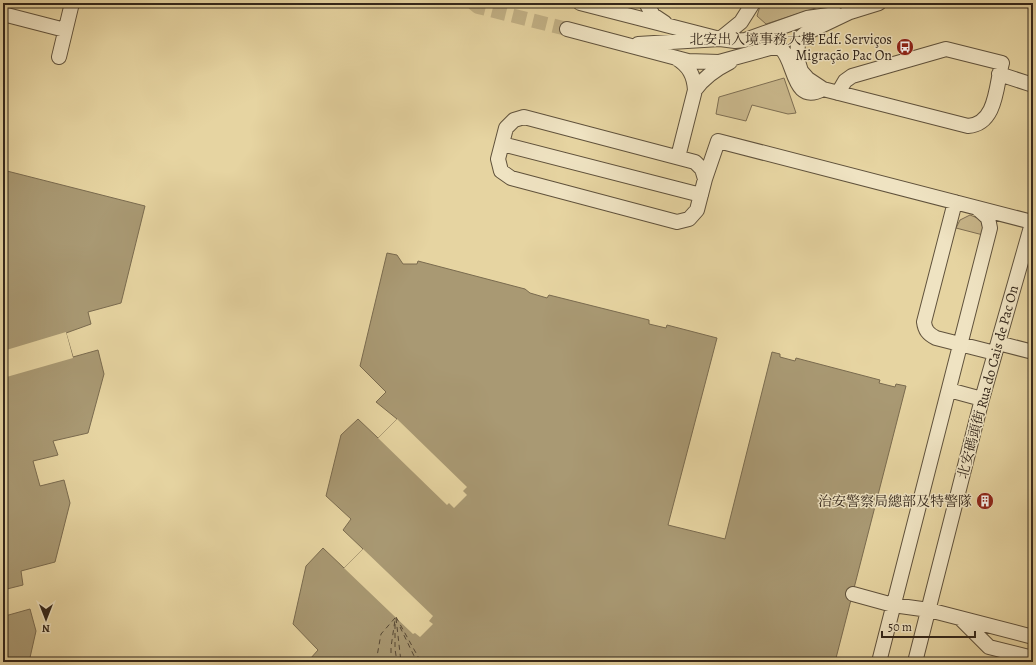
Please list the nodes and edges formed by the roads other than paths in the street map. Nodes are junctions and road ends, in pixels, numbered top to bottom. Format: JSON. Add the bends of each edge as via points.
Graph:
{"nodes":[{"id":1,"x":72,"y":3,"type":"edge"},
{"id":2,"x":580,"y":3,"type":"edge"},
{"id":3,"x":646,"y":3,"type":"edge"},
{"id":4,"x":753,"y":3,"type":"edge"},
{"id":5,"x":879,"y":3,"type":"edge"},
{"id":6,"x":850,"y":12,"type":"junction"},
{"id":7,"x":3,"y":14,"type":"edge"},
{"id":8,"x":673,"y":27,"type":"junction"},
{"id":9,"x":567,"y":29,"type":"tunnel mouth"},
{"id":10,"x":65,"y":30,"type":"junction"},
{"id":11,"x":720,"y":38,"type":"junction"},
{"id":12,"x":745,"y":40,"type":"junction"},
{"id":13,"x":626,"y":44,"type":"junction"},
{"id":14,"x":765,"y":49,"type":"junction"},
{"id":15,"x":59,"y":57,"type":"dead end"},
{"id":16,"x":676,"y":57,"type":"junction"},
{"id":17,"x":737,"y":58,"type":"junction"},
{"id":18,"x":999,"y":74,"type":"junction"},
{"id":19,"x":1033,"y":85,"type":"edge"},
{"id":20,"x":822,"y":89,"type":"junction"},
{"id":21,"x":695,"y":90,"type":"junction"},
{"id":22,"x":838,"y":92,"type":"junction"},
{"id":23,"x":502,"y":144,"type":"junction"},
{"id":24,"x":678,"y":157,"type":"junction"},
{"id":25,"x":704,"y":179,"type":"junction"},
{"id":26,"x":701,"y":195,"type":"junction"},
{"id":27,"x":955,"y":202,"type":"junction"},
{"id":28,"x":977,"y":208,"type":"junction"},
{"id":29,"x":1033,"y":221,"type":"edge"},
{"id":30,"x":960,"y":344,"type":"junction"},
{"id":31,"x":996,"y":348,"type":"junction"},
{"id":32,"x":1033,"y":352,"type":"edge"},
{"id":33,"x":949,"y":390,"type":"junction"},
{"id":34,"x":982,"y":399,"type":"junction"},
{"id":35,"x":853,"y":594,"type":"dead end"},
{"id":36,"x":894,"y":605,"type":"junction"},
{"id":37,"x":929,"y":610,"type":"junction"},
{"id":38,"x":958,"y":618,"type":"junction"},
{"id":39,"x":1033,"y":637,"type":"edge"},
{"id":40,"x":1033,"y":658,"type":"edge"},
{"id":41,"x":879,"y":662,"type":"edge"},
{"id":42,"x":915,"y":662,"type":"edge"}],
"edges":[{"from":1,"to":10,"type":"street"},
{"from":2,"to":8,"type":"street"},
{"from":3,"to":8,"type":"street","via":[[662,22]]},
{"from":4,"to":11,"type":"street","via":[[741,22]]},
{"from":5,"to":6,"type":"street"},
{"from":6,"to":12,"type":"street","via":[[807,18]]},
{"from":6,"to":20,"type":"street","via":[[800,38],[797,58],[801,71]]},
{"from":7,"to":10,"type":"street"},
{"from":8,"to":11,"type":"street"},
{"from":9,"to":13,"type":"street"},
{"from":10,"to":15,"type":"street"},
{"from":11,"to":12,"type":"street"},
{"from":11,"to":13,"type":"street"},
{"from":12,"to":14,"type":"street"},
{"from":13,"to":16,"type":"street"},
{"from":14,"to":17,"type":"street"},
{"from":14,"to":20,"type":"street","via":[[776,47],[784,51],[796,80],[804,91],[814,94]]},
{"from":16,"to":17,"type":"street","via":[[708,62]]},
{"from":16,"to":21,"type":"street","via":[[691,71]]},
{"from":17,"to":21,"type":"street","via":[[708,75]]},
{"from":18,"to":19,"type":"street"},
{"from":18,"to":22,"type":"street","via":[[1002,63],[946,49],[852,76]]},
{"from":18,"to":22,"type":"street","via":[[987,118],[968,126]]},
{"from":20,"to":22,"type":"street"},
{"from":21,"to":24,"type":"street"},
{"from":23,"to":24,"type":"street","via":[[510,123],[524,117]]},
{"from":23,"to":26,"type":"street"},
{"from":23,"to":26,"type":"street","via":[[498,165],[501,171],[511,178],[677,222],[689,220],[694,216]]},
{"from":24,"to":25,"type":"street","via":[[699,165]]},
{"from":25,"to":26,"type":"street"},
{"from":25,"to":27,"type":"street","via":[[718,141]]},
{"from":27,"to":28,"type":"street"},
{"from":27,"to":30,"type":"street","via":[[924,327],[931,336]]},
{"from":28,"to":29,"type":"street"},
{"from":28,"to":30,"type":"street","via":[[988,218],[990,228]]},
{"from":29,"to":31,"type":"street","name":"北安碼頭街 Rua do Cais de Pac On"},
{"from":30,"to":31,"type":"street"},
{"from":30,"to":33,"type":"street"},
{"from":31,"to":32,"type":"street"},
{"from":31,"to":34,"type":"street","name":"北安碼頭街 Rua do Cais de Pac On"},
{"from":33,"to":34,"type":"street"},
{"from":33,"to":36,"type":"street"},
{"from":34,"to":37,"type":"street","name":"北安碼頭街 Rua do Cais de Pac On"},
{"from":35,"to":36,"type":"street"},
{"from":36,"to":37,"type":"street"},
{"from":36,"to":41,"type":"street"},
{"from":37,"to":38,"type":"street"},
{"from":37,"to":42,"type":"street","name":"北安碼頭街 Rua do Cais de Pac On"},
{"from":38,"to":39,"type":"street"},
{"from":38,"to":40,"type":"street","via":[[989,647]]}]}
